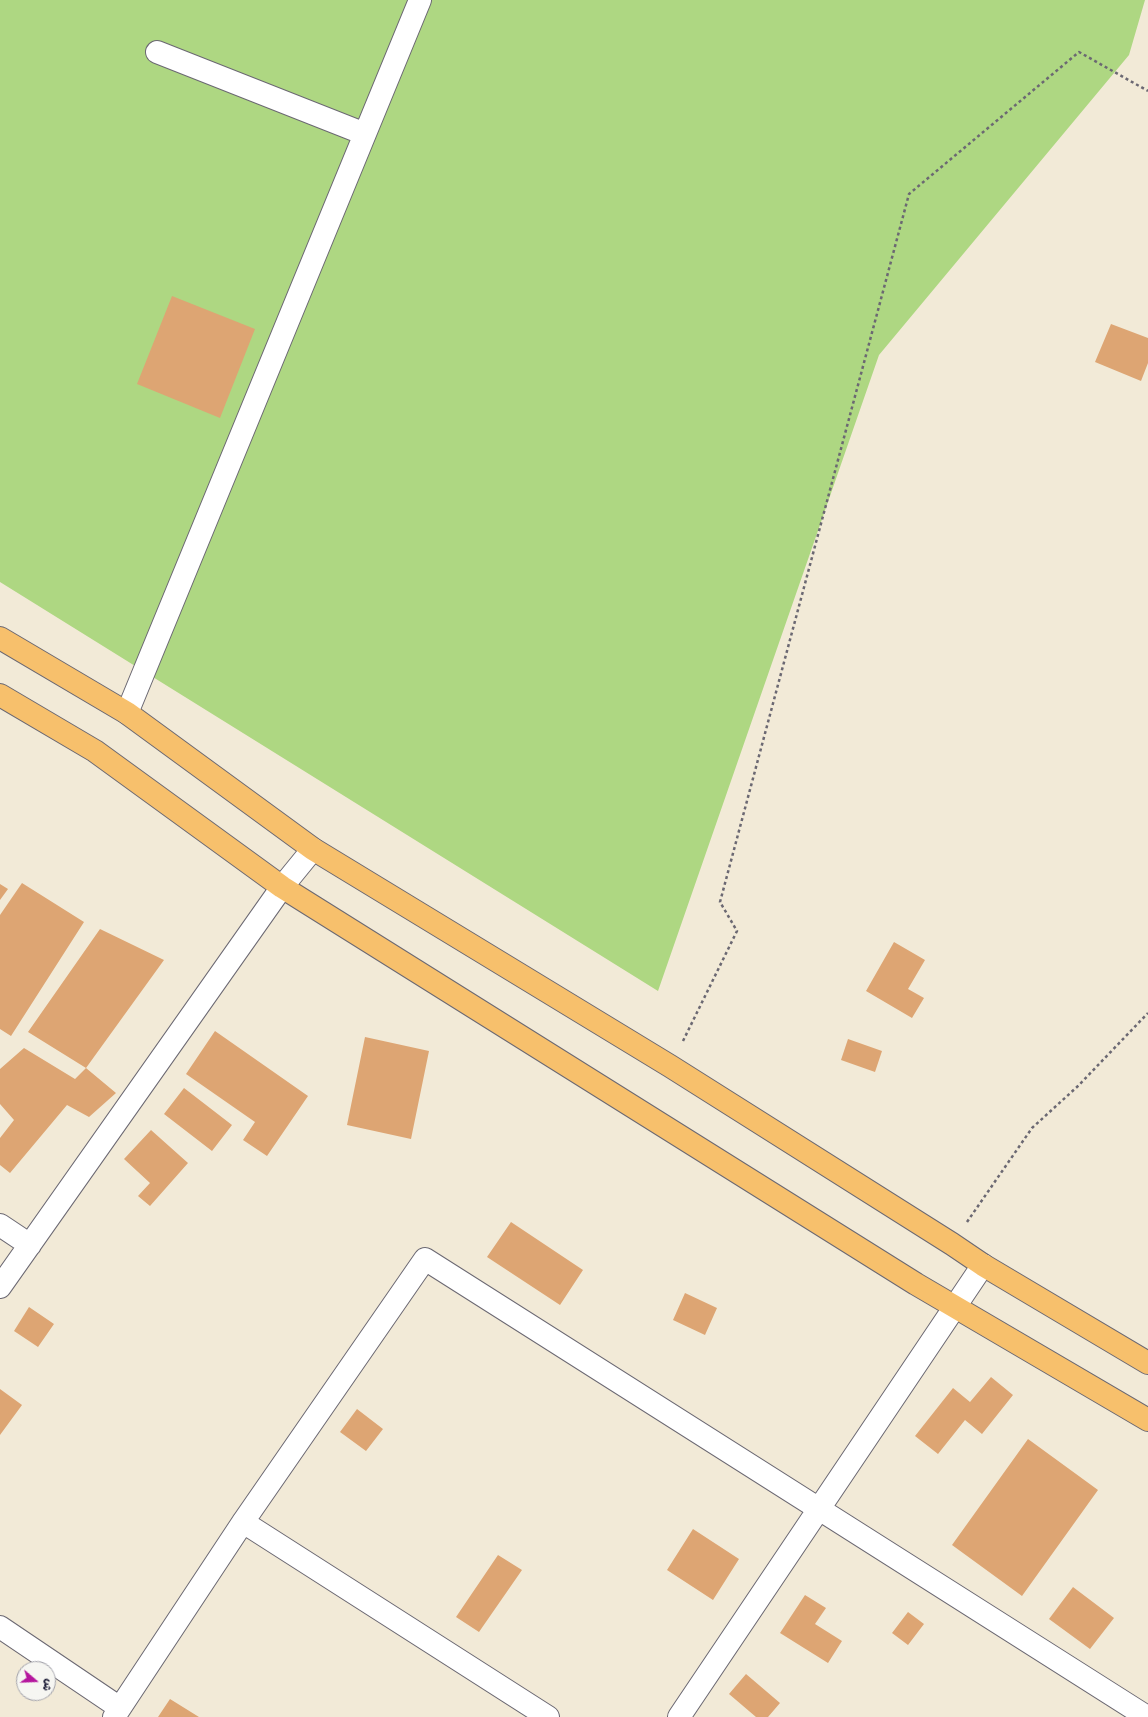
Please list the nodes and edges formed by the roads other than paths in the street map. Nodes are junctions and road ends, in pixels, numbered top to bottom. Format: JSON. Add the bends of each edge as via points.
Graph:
{"nodes":[{"id":1,"x":420,"y":0,"type":"edge"},
{"id":2,"x":157,"y":52,"type":"dead end"},
{"id":3,"x":365,"y":134,"type":"junction"},
{"id":4,"x":0,"y":638,"type":"edge"},
{"id":5,"x":0,"y":695,"type":"edge"},
{"id":6,"x":127,"y":713,"type":"junction"},
{"id":7,"x":313,"y":849,"type":"junction"},
{"id":8,"x":282,"y":887,"type":"junction"},
{"id":9,"x":0,"y":1225,"type":"edge"},
{"id":10,"x":30,"y":1245,"type":"junction"},
{"id":11,"x":983,"y":1265,"type":"junction"},
{"id":12,"x":0,"y":1287,"type":"edge"},
{"id":13,"x":956,"y":1306,"type":"junction"},
{"id":14,"x":1148,"y":1363,"type":"edge"},
{"id":15,"x":1148,"y":1420,"type":"edge"},
{"id":16,"x":819,"y":1509,"type":"junction"},
{"id":17,"x":243,"y":1522,"type":"junction"},
{"id":18,"x":0,"y":1627,"type":"edge"},
{"id":19,"x":117,"y":1712,"type":"edge"},
{"id":20,"x":548,"y":1717,"type":"edge"},
{"id":21,"x":678,"y":1717,"type":"edge"},
{"id":22,"x":1148,"y":1717,"type":"edge"}],
"edges":[{"from":1,"to":3,"type":"street"},
{"from":2,"to":3,"type":"street"},
{"from":3,"to":6,"type":"street"},
{"from":4,"to":6,"type":"main road"},
{"from":5,"to":8,"type":"main road","via":[[95,751]]},
{"from":6,"to":7,"type":"main road"},
{"from":7,"to":8,"type":"street"},
{"from":7,"to":11,"type":"main road","via":[[670,1066]]},
{"from":8,"to":10,"type":"street"},
{"from":8,"to":13,"type":"main road"},
{"from":9,"to":10,"type":"street"},
{"from":10,"to":12,"type":"street"},
{"from":11,"to":13,"type":"street"},
{"from":11,"to":14,"type":"main road"},
{"from":13,"to":15,"type":"main road"},
{"from":13,"to":16,"type":"street"},
{"from":16,"to":17,"type":"street","via":[[425,1259]]},
{"from":16,"to":21,"type":"street"},
{"from":16,"to":22,"type":"street"},
{"from":17,"to":19,"type":"street"},
{"from":17,"to":20,"type":"street"},
{"from":18,"to":19,"type":"street"}]}
